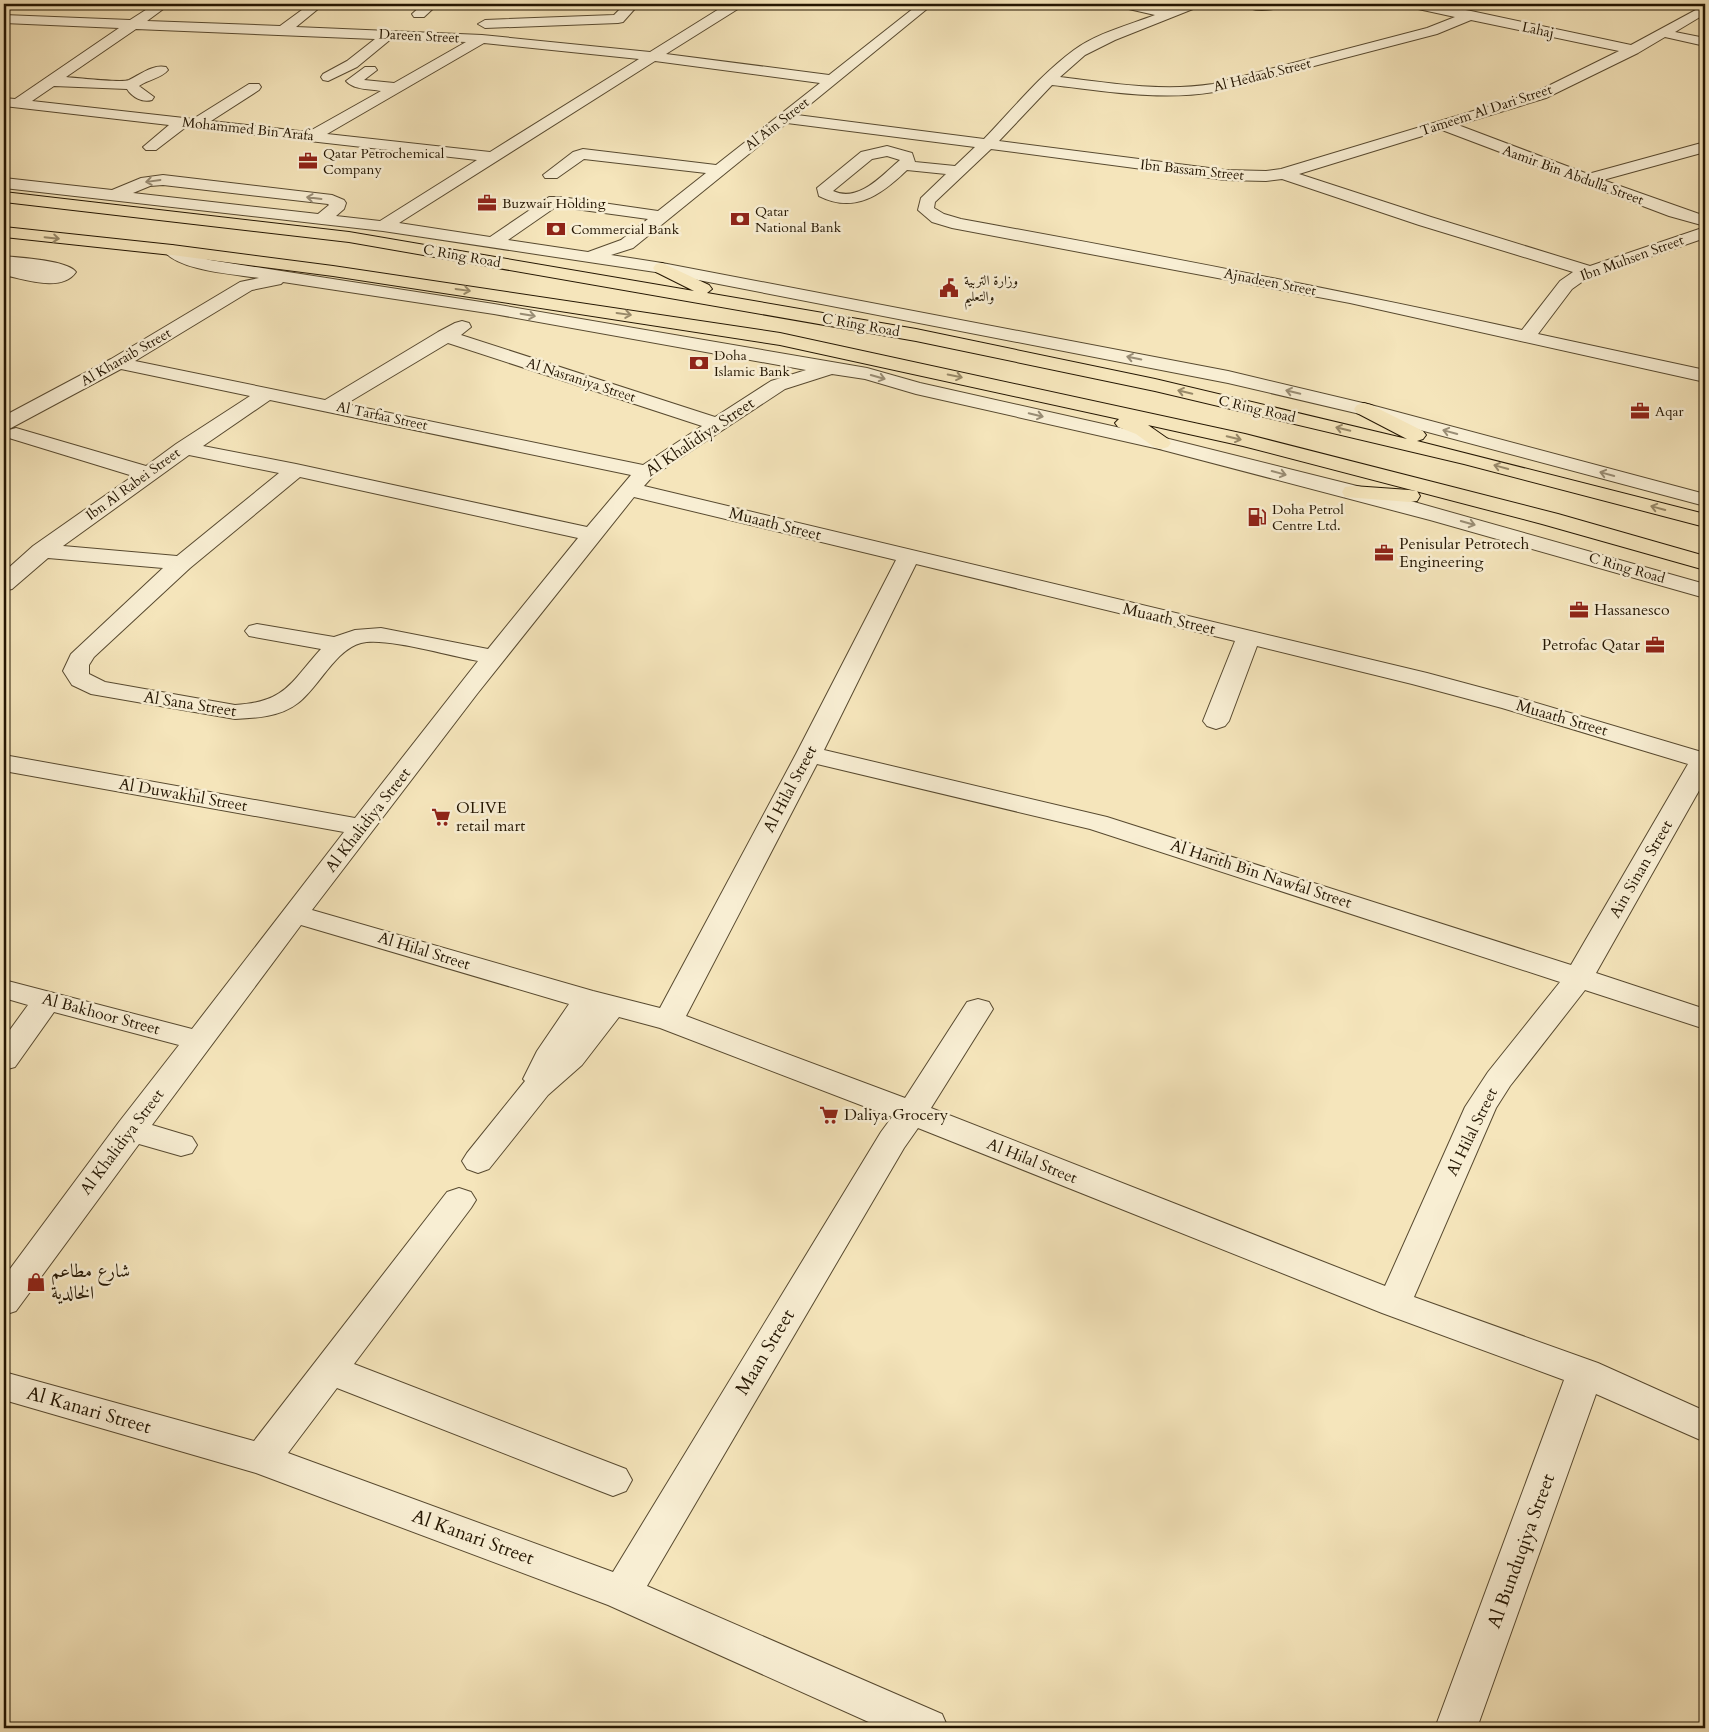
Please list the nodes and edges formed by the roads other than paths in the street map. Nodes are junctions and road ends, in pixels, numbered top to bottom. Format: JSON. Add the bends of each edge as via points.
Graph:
{"nodes":[{"id":1,"x":163,"y":4,"type":"edge"},
{"id":2,"x":318,"y":4,"type":"edge"},
{"id":3,"x":431,"y":4,"type":"edge"},
{"id":4,"x":632,"y":4,"type":"edge"},
{"id":5,"x":736,"y":4,"type":"edge"},
{"id":6,"x":927,"y":4,"type":"edge"},
{"id":7,"x":1125,"y":4,"type":"edge"},
{"id":8,"x":1193,"y":4,"type":"edge"},
{"id":9,"x":1250,"y":4,"type":"edge"},
{"id":10,"x":1278,"y":4,"type":"edge"},
{"id":11,"x":1414,"y":4,"type":"edge"},
{"id":12,"x":1687,"y":4,"type":"edge"},
{"id":13,"x":44,"y":8,"type":"dead end"},
{"id":14,"x":1705,"y":8,"type":"edge"},
{"id":15,"x":493,"y":9,"type":"dead end"},
{"id":16,"x":420,"y":14,"type":"dead end"},
{"id":17,"x":1170,"y":14,"type":"junction"},
{"id":18,"x":1471,"y":15,"type":"junction"},
{"id":19,"x":4,"y":19,"type":"edge"},
{"id":20,"x":25,"y":21,"type":"junction"},
{"id":21,"x":135,"y":24,"type":"junction"},
{"id":22,"x":476,"y":24,"type":"junction"},
{"id":23,"x":1663,"y":33,"type":"junction"},
{"id":24,"x":4,"y":34,"type":"edge"},
{"id":25,"x":291,"y":34,"type":"junction"},
{"id":26,"x":384,"y":38,"type":"junction"},
{"id":27,"x":456,"y":38,"type":"junction"},
{"id":28,"x":482,"y":39,"type":"junction"},
{"id":29,"x":1705,"y":42,"type":"edge"},
{"id":30,"x":1633,"y":50,"type":"junction"},
{"id":31,"x":651,"y":56,"type":"junction"},
{"id":32,"x":161,"y":70,"type":"dead end"},
{"id":33,"x":370,"y":70,"type":"dead end"},
{"id":34,"x":328,"y":77,"type":"dead end"},
{"id":35,"x":833,"y":80,"type":"junction"},
{"id":36,"x":1048,"y":80,"type":"junction"},
{"id":37,"x":50,"y":82,"type":"junction"},
{"id":38,"x":131,"y":86,"type":"junction"},
{"id":39,"x":254,"y":87,"type":"dead end"},
{"id":40,"x":395,"y":88,"type":"junction"},
{"id":41,"x":147,"y":97,"type":"dead end"},
{"id":42,"x":11,"y":102,"type":"edge"},
{"id":43,"x":783,"y":118,"type":"junction"},
{"id":44,"x":190,"y":122,"type":"junction"},
{"id":45,"x":1443,"y":125,"type":"junction"},
{"id":46,"x":312,"y":136,"type":"junction"},
{"id":47,"x":988,"y":144,"type":"junction"},
{"id":48,"x":151,"y":147,"type":"dead end"},
{"id":49,"x":1705,"y":147,"type":"edge"},
{"id":50,"x":492,"y":157,"type":"junction"},
{"id":51,"x":903,"y":165,"type":"junction"},
{"id":52,"x":718,"y":170,"type":"junction"},
{"id":53,"x":959,"y":171,"type":"junction"},
{"id":54,"x":1283,"y":174,"type":"junction"},
{"id":55,"x":551,"y":176,"type":"dead end"},
{"id":56,"x":1587,"y":180,"type":"junction"},
{"id":57,"x":4,"y":183,"type":"edge"},
{"id":58,"x":41,"y":187,"type":"junction"},
{"id":59,"x":4,"y":189,"type":"edge"},
{"id":60,"x":4,"y":197,"type":"edge"},
{"id":61,"x":1705,"y":205,"type":"edge"},
{"id":62,"x":4,"y":212,"type":"edge"},
{"id":63,"x":1675,"y":212,"type":"junction"},
{"id":64,"x":661,"y":216,"type":"junction"},
{"id":65,"x":1705,"y":221,"type":"edge"},
{"id":66,"x":382,"y":226,"type":"junction"},
{"id":67,"x":1705,"y":232,"type":"edge"},
{"id":68,"x":9,"y":234,"type":"edge"},
{"id":69,"x":490,"y":236,"type":"junction"},
{"id":70,"x":627,"y":244,"type":"junction"},
{"id":71,"x":172,"y":250,"type":"junction"},
{"id":72,"x":588,"y":257,"type":"junction"},
{"id":73,"x":4,"y":261,"type":"edge"},
{"id":74,"x":504,"y":263,"type":"junction"},
{"id":75,"x":630,"y":263,"type":"junction"},
{"id":76,"x":662,"y":268,"type":"junction"},
{"id":77,"x":4,"y":270,"type":"edge"},
{"id":78,"x":333,"y":271,"type":"junction"},
{"id":79,"x":1589,"y":271,"type":"junction"},
{"id":80,"x":290,"y":277,"type":"junction"},
{"id":81,"x":247,"y":278,"type":"junction"},
{"id":82,"x":729,"y":302,"type":"junction"},
{"id":83,"x":494,"y":309,"type":"junction"},
{"id":84,"x":656,"y":319,"type":"junction"},
{"id":85,"x":446,"y":336,"type":"junction"},
{"id":86,"x":1526,"y":337,"type":"junction"},
{"id":87,"x":780,"y":339,"type":"junction"},
{"id":88,"x":748,"y":354,"type":"junction"},
{"id":89,"x":774,"y":359,"type":"junction"},
{"id":90,"x":118,"y":363,"type":"junction"},
{"id":91,"x":840,"y":369,"type":"junction"},
{"id":92,"x":1705,"y":376,"type":"edge"},
{"id":93,"x":778,"y":385,"type":"junction"},
{"id":94,"x":268,"y":393,"type":"junction"},
{"id":95,"x":1043,"y":395,"type":"junction"},
{"id":96,"x":330,"y":405,"type":"junction"},
{"id":97,"x":1364,"y":409,"type":"junction"},
{"id":98,"x":716,"y":424,"type":"junction"},
{"id":99,"x":10,"y":429,"type":"edge"},
{"id":100,"x":1161,"y":443,"type":"junction"},
{"id":101,"x":183,"y":448,"type":"junction"},
{"id":102,"x":1468,"y":458,"type":"junction"},
{"id":103,"x":296,"y":470,"type":"junction"},
{"id":104,"x":150,"y":474,"type":"junction"},
{"id":105,"x":638,"y":481,"type":"junction"},
{"id":106,"x":1353,"y":492,"type":"junction"},
{"id":107,"x":1705,"y":500,"type":"edge"},
{"id":108,"x":1550,"y":518,"type":"junction"},
{"id":109,"x":1705,"y":521,"type":"edge"},
{"id":110,"x":592,"y":535,"type":"junction"},
{"id":111,"x":1705,"y":540,"type":"edge"},
{"id":112,"x":41,"y":551,"type":"junction"},
{"id":113,"x":908,"y":557,"type":"junction"},
{"id":114,"x":182,"y":562,"type":"junction"},
{"id":115,"x":1705,"y":563,"type":"edge"},
{"id":116,"x":4,"y":584,"type":"edge"},
{"id":117,"x":1705,"y":591,"type":"edge"},
{"id":118,"x":257,"y":631,"type":"dead end"},
{"id":119,"x":1248,"y":638,"type":"junction"},
{"id":120,"x":338,"y":645,"type":"junction"},
{"id":121,"x":495,"y":658,"type":"junction"},
{"id":122,"x":1216,"y":722,"type":"dead end"},
{"id":123,"x":809,"y":754,"type":"junction"},
{"id":124,"x":1704,"y":761,"type":"edge"},
{"id":125,"x":4,"y":763,"type":"edge"},
{"id":126,"x":363,"y":827,"type":"junction"},
{"id":127,"x":296,"y":914,"type":"junction"},
{"id":128,"x":1579,"y":977,"type":"junction"},
{"id":129,"x":4,"y":989,"type":"edge"},
{"id":130,"x":47,"y":1000,"type":"junction"},
{"id":131,"x":600,"y":1003,"type":"junction"},
{"id":132,"x":978,"y":1009,"type":"dead end"},
{"id":133,"x":1705,"y":1019,"type":"edge"},
{"id":134,"x":669,"y":1020,"type":"junction"},
{"id":135,"x":198,"y":1040,"type":"junction"},
{"id":136,"x":4,"y":1060,"type":"edge"},
{"id":137,"x":912,"y":1114,"type":"junction"},
{"id":138,"x":130,"y":1130,"type":"junction"},
{"id":139,"x":181,"y":1145,"type":"dead end"},
{"id":140,"x":478,"y":1161,"type":"dead end"},
{"id":141,"x":459,"y":1200,"type":"dead end"},
{"id":142,"x":4,"y":1302,"type":"edge"},
{"id":143,"x":1394,"y":1304,"type":"junction"},
{"id":144,"x":330,"y":1370,"type":"junction"},
{"id":145,"x":1585,"y":1373,"type":"junction"},
{"id":146,"x":4,"y":1386,"type":"edge"},
{"id":147,"x":1705,"y":1427,"type":"edge"},
{"id":148,"x":262,"y":1459,"type":"junction"},
{"id":149,"x":614,"y":1480,"type":"dead end"},
{"id":150,"x":622,"y":1593,"type":"junction"},
{"id":151,"x":927,"y":1728,"type":"edge"},
{"id":152,"x":1456,"y":1728,"type":"edge"}],
"edges":[{"from":1,"to":21,"type":"street"},
{"from":2,"to":25,"type":"street"},
{"from":3,"to":16,"type":"street"},
{"from":4,"to":22,"type":"street","via":[[618,19]]},
{"from":5,"to":31,"type":"street"},
{"from":6,"to":35,"type":"street","name":"Al Ain Street"},
{"from":7,"to":17,"type":"street"},
{"from":8,"to":17,"type":"street","name":"Ajnadeen Street"},
{"from":9,"to":10,"type":"street"},
{"from":11,"to":18,"type":"street","name":"Lahaj"},
{"from":12,"to":14,"type":"street"},
{"from":13,"to":20,"type":"street"},
{"from":14,"to":23,"type":"street","name":"Tameem Al Dari Street"},
{"from":15,"to":22,"type":"street"},
{"from":17,"to":36,"type":"street","name":"Ajnadeen Street","via":[[1080,52]]},
{"from":18,"to":30,"type":"street","name":"Lahaj"},
{"from":18,"to":36,"type":"street","name":"Al Hedaab Street","via":[[1432,31],[1187,93]]},
{"from":19,"to":20,"type":"street","name":"Dareen Street"},
{"from":20,"to":21,"type":"street","name":"Dareen Street"},
{"from":20,"to":24,"type":"street"},
{"from":21,"to":25,"type":"street","name":"Dareen Street"},
{"from":21,"to":37,"type":"street"},
{"from":22,"to":27,"type":"street"},
{"from":23,"to":29,"type":"street"},
{"from":23,"to":30,"type":"street","name":"Tameem Al Dari Street"},
{"from":25,"to":26,"type":"street","name":"Dareen Street"},
{"from":26,"to":27,"type":"street","name":"Dareen Street"},
{"from":26,"to":34,"type":"street","via":[[347,68]]},
{"from":27,"to":28,"type":"street","name":"Dareen Street"},
{"from":28,"to":31,"type":"street","name":"Dareen Street"},
{"from":28,"to":40,"type":"street"},
{"from":30,"to":45,"type":"street","name":"Tameem Al Dari Street","via":[[1541,95]]},
{"from":31,"to":35,"type":"street","name":"Dareen Street"},
{"from":31,"to":50,"type":"street"},
{"from":32,"to":38,"type":"street","via":[[142,77]]},
{"from":33,"to":40,"type":"street","via":[[353,80]]},
{"from":35,"to":43,"type":"street","name":"Al Ain Street"},
{"from":36,"to":47,"type":"street","name":"Ajnadeen Street"},
{"from":37,"to":38,"type":"street"},
{"from":37,"to":42,"type":"street"},
{"from":38,"to":41,"type":"street"},
{"from":39,"to":44,"type":"street"},
{"from":40,"to":46,"type":"street"},
{"from":42,"to":44,"type":"street","name":"Mohammed Bin Arafa"},
{"from":43,"to":47,"type":"street","name":"Ibn Bassam Street"},
{"from":43,"to":52,"type":"street","name":"Al Ain Street"},
{"from":44,"to":46,"type":"street","name":"Mohammed Bin Arafa"},
{"from":44,"to":48,"type":"street"},
{"from":45,"to":54,"type":"street","name":"Tameem Al Dari Street"},
{"from":45,"to":56,"type":"street","name":"Aamir Bin Abdulla Street"},
{"from":46,"to":50,"type":"street","name":"Mohammed Bin Arafa"},
{"from":47,"to":53,"type":"street","name":"Ajnadeen Street"},
{"from":47,"to":54,"type":"street","name":"Ibn Bassam Street","via":[[1225,175]]},
{"from":49,"to":56,"type":"street"},
{"from":50,"to":66,"type":"street"},
{"from":51,"to":51,"type":"street","via":[[908,158],[902,153],[872,153],[824,191],[838,198],[863,197]]},
{"from":51,"to":53,"type":"street"},
{"from":52,"to":55,"type":"street","via":[[583,154]]},
{"from":52,"to":64,"type":"street","name":"Al Ain Street"},
{"from":53,"to":86,"type":"street","name":"Ajnadeen Street","via":[[925,205],[931,214],[947,222],[1251,278]]},
{"from":54,"to":79,"type":"street","name":"Ibn Bassam Street"},
{"from":56,"to":63,"type":"street","name":"Aamir Bin Abdulla Street"},
{"from":57,"to":58,"type":"street","name":"C Ring Road"},
{"from":58,"to":59,"type":"street"},
{"from":66,"to":58,"type":"street","name":"C Ring Road","one_way":true},
{"from":60,"to":74,"type":"highway","name":"C Ring Road","via":[[349,237]]},
{"from":61,"to":63,"type":"street"},
{"from":62,"to":74,"type":"highway","via":[[229,236],[428,262]]},
{"from":63,"to":65,"type":"street","name":"Aamir Bin Abdulla Street"},
{"from":64,"to":69,"type":"street","via":[[561,202]]},
{"from":64,"to":70,"type":"street","name":"Al Ain Street"},
{"from":66,"to":69,"type":"street","name":"C Ring Road","via":[[471,240]]},
{"from":67,"to":79,"type":"street","name":"Ibn Muhsen Street"},
{"from":68,"to":71,"type":"highway","name":"C Ring Road","one_way":true},
{"from":69,"to":72,"type":"street","name":"C Ring Road"},
{"from":70,"to":72,"type":"street","name":"Al Ain Street"},
{"from":70,"to":75,"type":"street","via":[[623,252]]},
{"from":71,"to":78,"type":"highway","name":"C Ring Road"},
{"from":71,"to":81,"type":"street","name":"C Ring Road","via":[[186,259]]},
{"from":72,"to":75,"type":"street","name":"C Ring Road"},
{"from":73,"to":77,"type":"street","via":[[67,272],[50,278]]},
{"from":74,"to":82,"type":"highway","name":"C Ring Road"},
{"from":75,"to":76,"type":"street","name":"C Ring Road"},
{"from":76,"to":82,"type":"highway"},
{"from":97,"to":76,"type":"street","name":"C Ring Road","one_way":true,"via":[[1137,359]]},
{"from":78,"to":80,"type":"street"},
{"from":78,"to":84,"type":"highway","name":"C Ring Road","one_way":true},
{"from":79,"to":86,"type":"street","name":"Ibn Muhsen Street","via":[[1566,285]]},
{"from":80,"to":81,"type":"street","name":"C Ring Road"},
{"from":80,"to":83,"type":"street","name":"C Ring Road"},
{"from":81,"to":90,"type":"street","name":"Al Kharaib Street"},
{"from":102,"to":82,"type":"highway","name":"C Ring Road","one_way":true,"via":[[1155,385],[916,335]]},
{"from":83,"to":85,"type":"street"},
{"from":83,"to":88,"type":"street","name":"C Ring Road","one_way":true},
{"from":84,"to":87,"type":"highway","name":"C Ring Road"},
{"from":84,"to":88,"type":"highway"},
{"from":85,"to":96,"type":"street"},
{"from":85,"to":98,"type":"street","name":"Al Nasraniya Street"},
{"from":86,"to":92,"type":"street","name":"Ajnadeen Street"},
{"from":87,"to":95,"type":"highway","name":"C Ring Road","one_way":true},
{"from":87,"to":111,"type":"highway","via":[[963,363],[1115,393],[1490,482]]},
{"from":88,"to":89,"type":"street","name":"C Ring Road"},
{"from":89,"to":91,"type":"street","name":"C Ring Road"},
{"from":89,"to":93,"type":"street","via":[[782,370]]},
{"from":90,"to":94,"type":"street","name":"Al Tarfaa Street"},
{"from":90,"to":99,"type":"street","name":"Al Kharaib Street"},
{"from":91,"to":93,"type":"street","name":"Al Khalidiya Street"},
{"from":91,"to":100,"type":"street","name":"C Ring Road","one_way":true},
{"from":93,"to":98,"type":"street","name":"Al Khalidiya Street"},
{"from":94,"to":96,"type":"street","name":"Al Tarfaa Street"},
{"from":94,"to":101,"type":"street","name":"Ibn Al Rabei Street"},
{"from":95,"to":100,"type":"highway","via":[[1130,425]]},
{"from":95,"to":108,"type":"highway","name":"C Ring Road","one_way":true,"via":[[1245,440]]},
{"from":96,"to":105,"type":"street","name":"Al Tarfaa Street"},
{"from":97,"to":102,"type":"highway"},
{"from":107,"to":97,"type":"street","name":"C Ring Road","one_way":true},
{"from":98,"to":105,"type":"street","name":"Al Khalidiya Street"},
{"from":99,"to":104,"type":"street"},
{"from":100,"to":106,"type":"street","name":"C Ring Road","one_way":true},
{"from":101,"to":103,"type":"street"},
{"from":101,"to":104,"type":"street","name":"Ibn Al Rabei Street"},
{"from":109,"to":102,"type":"highway","name":"C Ring Road","one_way":true},
{"from":103,"to":110,"type":"street"},
{"from":103,"to":114,"type":"street","name":"Al Sana Street"},
{"from":104,"to":112,"type":"street","name":"Ibn Al Rabei Street"},
{"from":105,"to":110,"type":"street","name":"Al Khalidiya Street"},
{"from":105,"to":113,"type":"street","name":"Muaath Street"},
{"from":106,"to":108,"type":"highway","via":[[1407,495],[1494,512]]},
{"from":106,"to":117,"type":"street","name":"C Ring Road","one_way":true},
{"from":108,"to":115,"type":"highway","name":"C Ring Road"},
{"from":110,"to":121,"type":"street","name":"Al Khalidiya Street"},
{"from":112,"to":114,"type":"street"},
{"from":112,"to":116,"type":"street","name":"Ibn Al Rabei Street"},
{"from":113,"to":119,"type":"street","name":"Muaath Street"},
{"from":113,"to":123,"type":"street","name":"Al Hilal Street"},
{"from":114,"to":120,"type":"street","name":"Al Sana Street","via":[[77,661],[74,670],[86,685],[235,712],[251,712],[268,709],[295,696]]},
{"from":118,"to":120,"type":"street"},
{"from":119,"to":122,"type":"street"},
{"from":119,"to":124,"type":"street","name":"Muaath Street","via":[[1511,703]]},
{"from":120,"to":121,"type":"street","name":"Al Sana Street","via":[[353,637],[381,634]]},
{"from":121,"to":126,"type":"street","name":"Al Khalidiya Street"},
{"from":123,"to":128,"type":"street","name":"Al Harith Bin Nawfal Street","via":[[1098,823]]},
{"from":123,"to":134,"type":"street","name":"Al Hilal Street"},
{"from":124,"to":128,"type":"street","name":"Ain Sinan Street"},
{"from":125,"to":126,"type":"street","name":"Al Duwakhil Street"},
{"from":126,"to":127,"type":"street","name":"Al Khalidiya Street"},
{"from":127,"to":131,"type":"street","name":"Al Hilal Street"},
{"from":127,"to":135,"type":"street","name":"Al Khalidiya Street"},
{"from":128,"to":133,"type":"street","name":"Al Harith Bin Nawfal Street"},
{"from":128,"to":143,"type":"street","name":"Al Hilal Street","via":[[1481,1107]]},
{"from":129,"to":130,"type":"street","name":"Al Bakhoor Street"},
{"from":130,"to":135,"type":"street","name":"Al Bakhoor Street"},
{"from":130,"to":136,"type":"street"},
{"from":131,"to":134,"type":"street","name":"Al Hilal Street"},
{"from":131,"to":140,"type":"street","via":[[571,1058],[537,1087]]},
{"from":132,"to":137,"type":"street","name":"Maan Street"},
{"from":134,"to":137,"type":"street","name":"Al Hilal Street"},
{"from":135,"to":138,"type":"street","name":"Al Khalidiya Street"},
{"from":137,"to":143,"type":"street","name":"Al Hilal Street"},
{"from":137,"to":150,"type":"street","name":"Maan Street","via":[[892,1140]]},
{"from":138,"to":139,"type":"street"},
{"from":138,"to":142,"type":"street","name":"Al Khalidiya Street"},
{"from":141,"to":144,"type":"street"},
{"from":143,"to":145,"type":"street","name":"Al Hilal Street"},
{"from":144,"to":148,"type":"street"},
{"from":144,"to":149,"type":"street"},
{"from":145,"to":147,"type":"street","name":"Al Hilal Street"},
{"from":145,"to":152,"type":"street","name":"Al Bunduqiya Street"},
{"from":146,"to":148,"type":"street","name":"Al Kanari Street"},
{"from":148,"to":150,"type":"street","name":"Al Kanari Street"},
{"from":150,"to":151,"type":"street","name":"Al Kanari Street"}]}
